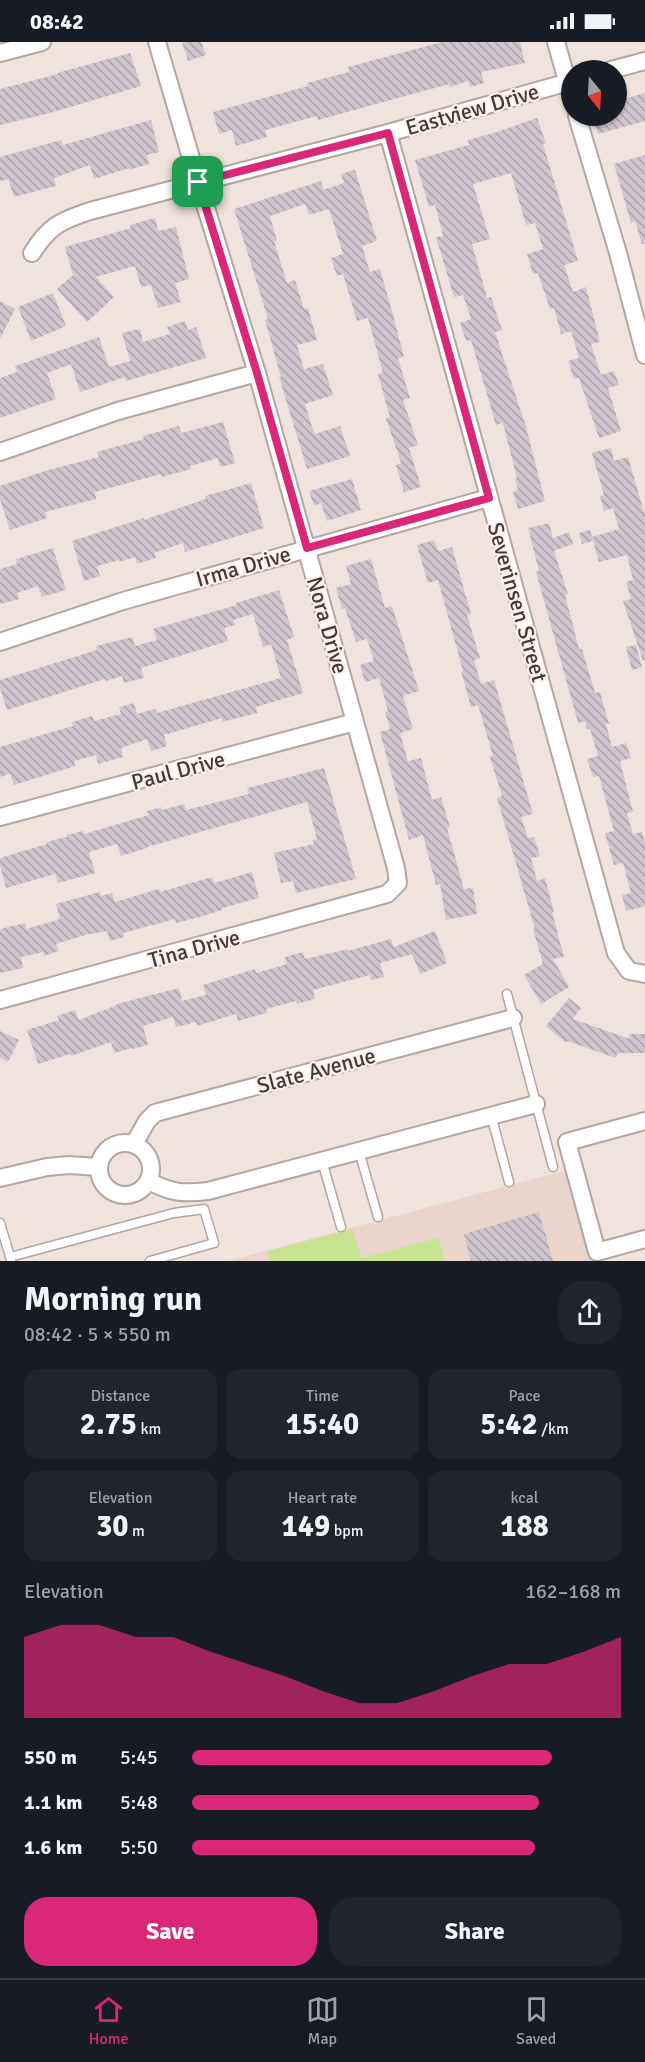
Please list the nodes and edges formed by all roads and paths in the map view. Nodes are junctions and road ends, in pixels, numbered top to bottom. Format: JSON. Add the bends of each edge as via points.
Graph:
{"nodes":[{"id":1,"x":42,"y":42,"type":"edge"},
{"id":2,"x":157,"y":42,"type":"edge"},
{"id":3,"x":556,"y":42,"type":"edge"},
{"id":4,"x":0,"y":53,"type":"edge"},
{"id":5,"x":562,"y":60,"type":"edge"},
{"id":6,"x":645,"y":61,"type":"edge"},
{"id":7,"x":627,"y":66,"type":"edge"},
{"id":8,"x":561,"y":89,"type":"edge"},
{"id":9,"x":580,"y":126,"type":"edge"},
{"id":10,"x":388,"y":133,"type":"junction"},
{"id":11,"x":198,"y":182,"type":"junction"},
{"id":12,"x":32,"y":253,"type":"dead end"},
{"id":13,"x":645,"y":354,"type":"edge"},
{"id":14,"x":257,"y":373,"type":"junction"},
{"id":15,"x":0,"y":452,"type":"edge"},
{"id":16,"x":489,"y":498,"type":"junction"},
{"id":17,"x":307,"y":548,"type":"junction"},
{"id":18,"x":0,"y":642,"type":"edge"},
{"id":19,"x":355,"y":722,"type":"junction"},
{"id":20,"x":0,"y":817,"type":"edge"},
{"id":21,"x":387,"y":894,"type":"joint"},
{"id":22,"x":645,"y":974,"type":"edge"},
{"id":23,"x":507,"y":994,"type":"dead end"},
{"id":24,"x":0,"y":1000,"type":"edge"},
{"id":25,"x":513,"y":1018,"type":"junction"},
{"id":26,"x":536,"y":1104,"type":"junction"},
{"id":27,"x":491,"y":1115,"type":"junction"},
{"id":28,"x":645,"y":1121,"type":"edge"},
{"id":29,"x":134,"y":1144,"type":"junction"},
{"id":30,"x":359,"y":1151,"type":"junction"},
{"id":31,"x":322,"y":1161,"type":"junction"},
{"id":32,"x":99,"y":1167,"type":"junction"},
{"id":33,"x":553,"y":1167,"type":"dead end"},
{"id":34,"x":0,"y":1179,"type":"edge"},
{"id":35,"x":149,"y":1181,"type":"junction"},
{"id":36,"x":509,"y":1182,"type":"dead end"},
{"id":37,"x":378,"y":1217,"type":"dead end"},
{"id":38,"x":0,"y":1223,"type":"edge"},
{"id":39,"x":341,"y":1227,"type":"dead end"},
{"id":40,"x":645,"y":1239,"type":"edge"},
{"id":41,"x":11,"y":1259,"type":"edge"},
{"id":42,"x":150,"y":1261,"type":"edge"}],
"edges":[{"from":1,"to":4,"type":"street"},
{"from":2,"to":11,"type":"street","name":"Nora Drive"},
{"from":3,"to":5,"type":"street"},
{"from":6,"to":7,"type":"street"},
{"from":8,"to":10,"type":"street","name":"Eastview Drive"},
{"from":9,"to":13,"type":"street"},
{"from":10,"to":11,"type":"street","name":"Eastview Drive"},
{"from":10,"to":16,"type":"street","name":"Severinsen Street"},
{"from":11,"to":12,"type":"street","name":"Eastview Drive","via":[[65,219],[51,227]]},
{"from":11,"to":14,"type":"street","name":"Nora Drive"},
{"from":14,"to":15,"type":"street","via":[[118,411]]},
{"from":14,"to":17,"type":"street","name":"Nora Drive"},
{"from":16,"to":17,"type":"street","name":"Irma Drive"},
{"from":16,"to":22,"type":"street","name":"Severinsen Street","via":[[616,953],[634,973]]},
{"from":17,"to":18,"type":"street","name":"Irma Drive","via":[[123,601]]},
{"from":17,"to":19,"type":"street","name":"Nora Drive"},
{"from":19,"to":20,"type":"street","name":"Paul Drive"},
{"from":19,"to":21,"type":"street","name":"Nora Drive","via":[[397,876],[398,883]]},
{"from":21,"to":24,"type":"street","name":"Tina Drive"},
{"from":23,"to":25,"type":"lane"},
{"from":25,"to":26,"type":"lane"},
{"from":25,"to":29,"type":"street","name":"Slate Avenue","via":[[155,1113]]},
{"from":26,"to":27,"type":"street"},
{"from":26,"to":33,"type":"lane"},
{"from":27,"to":30,"type":"street"},
{"from":27,"to":36,"type":"lane"},
{"from":28,"to":40,"type":"street","via":[[567,1142],[597,1252]]},
{"from":29,"to":32,"type":"street","via":[[126,1142],[111,1147]]},
{"from":29,"to":35,"type":"street","via":[[148,1155]]},
{"from":30,"to":31,"type":"street"},
{"from":30,"to":37,"type":"lane"},
{"from":31,"to":35,"type":"street","via":[[208,1191],[178,1193]]},
{"from":31,"to":39,"type":"lane"},
{"from":32,"to":34,"type":"street","via":[[47,1167]]},
{"from":32,"to":35,"type":"street","via":[[104,1184],[118,1194],[136,1193]]},
{"from":38,"to":41,"type":"lane"},
{"from":41,"to":42,"type":"lane","via":[[174,1213],[204,1209],[214,1243]]}]}
